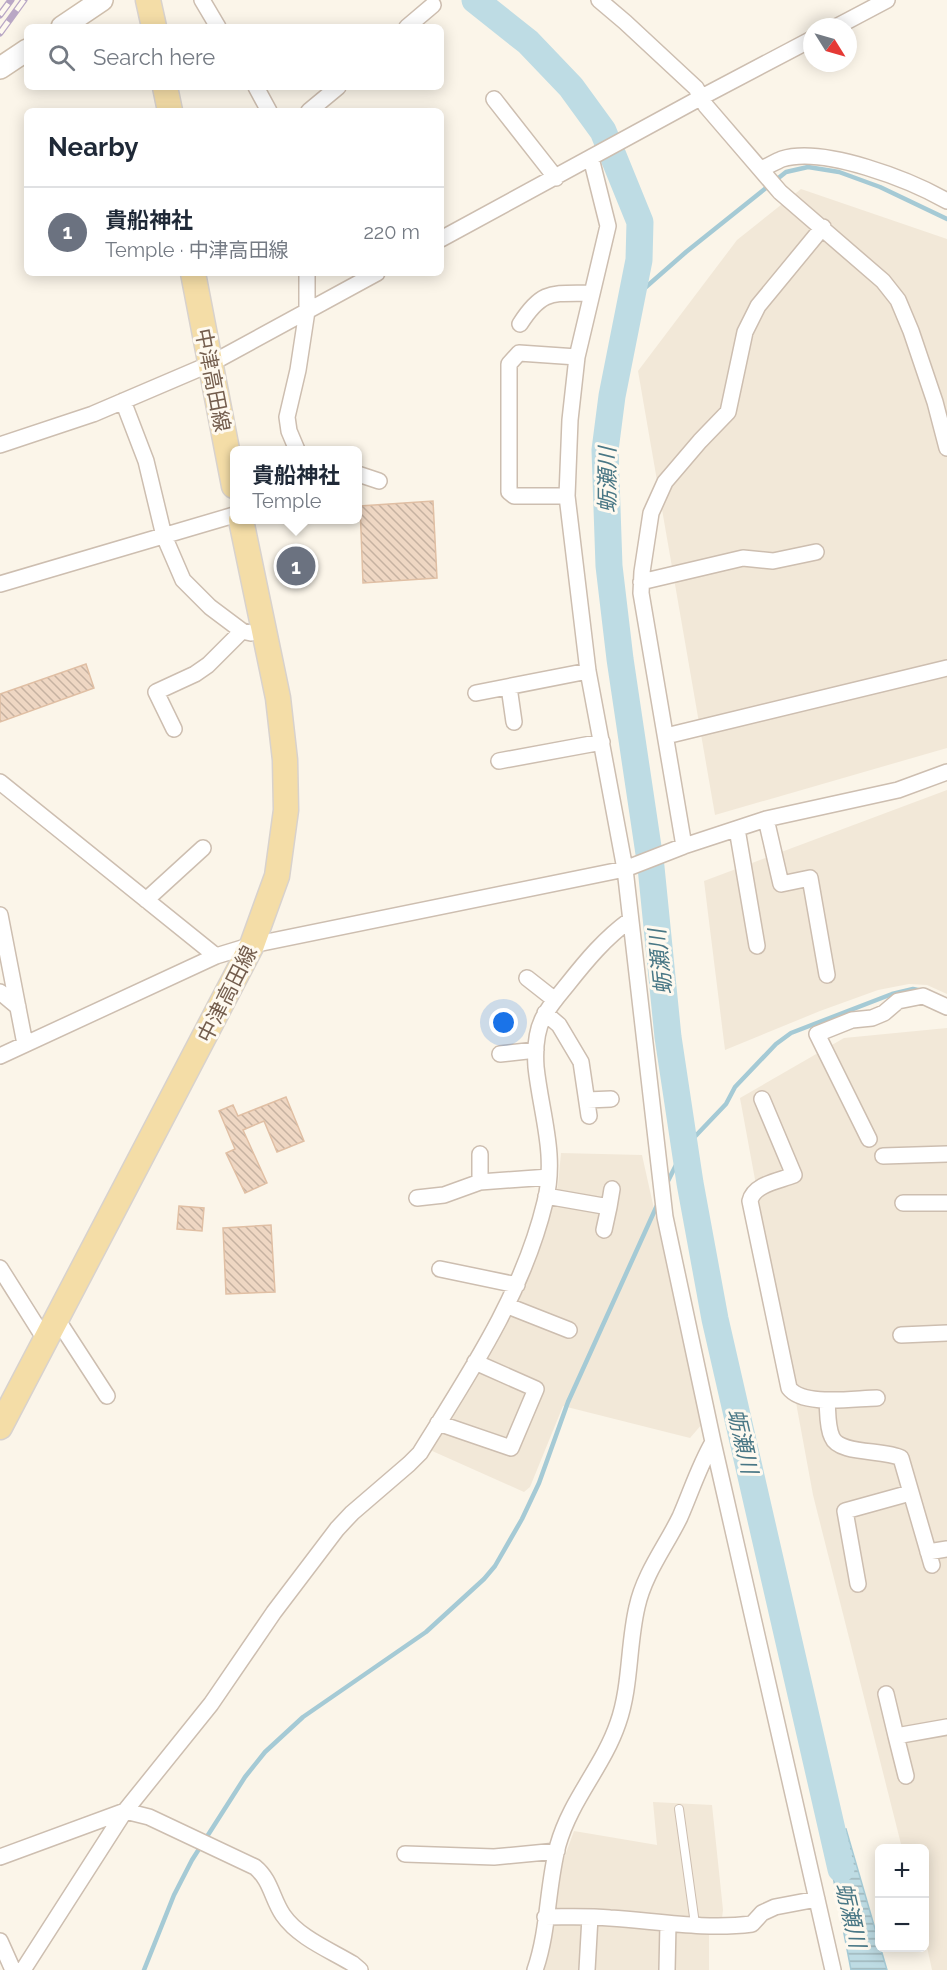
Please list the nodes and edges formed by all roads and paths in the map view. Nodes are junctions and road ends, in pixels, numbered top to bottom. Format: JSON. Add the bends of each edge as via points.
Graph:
{"nodes":[{"id":1,"x":102,"y":0,"type":"edge"},
{"id":2,"x":148,"y":0,"type":"edge"},
{"id":3,"x":202,"y":0,"type":"edge"},
{"id":4,"x":599,"y":0,"type":"edge"},
{"id":5,"x":888,"y":0,"type":"edge"},
{"id":6,"x":433,"y":5,"type":"dead end"},
{"id":7,"x":853,"y":18,"type":"edge"},
{"id":8,"x":66,"y":24,"type":"edge"},
{"id":9,"x":153,"y":24,"type":"edge"},
{"id":10,"x":216,"y":24,"type":"edge"},
{"id":11,"x":411,"y":24,"type":"edge"},
{"id":12,"x":803,"y":44,"type":"edge"},
{"id":13,"x":24,"y":52,"type":"edge"},
{"id":14,"x":0,"y":68,"type":"edge"},
{"id":15,"x":166,"y":90,"type":"edge"},
{"id":16,"x":258,"y":90,"type":"edge"},
{"id":17,"x":334,"y":90,"type":"edge"},
{"id":18,"x":700,"y":98,"type":"junction"},
{"id":19,"x":494,"y":99,"type":"dead end"},
{"id":20,"x":169,"y":108,"type":"edge"},
{"id":21,"x":267,"y":108,"type":"edge"},
{"id":22,"x":313,"y":108,"type":"edge"},
{"id":23,"x":591,"y":158,"type":"junction"},
{"id":24,"x":764,"y":172,"type":"junction"},
{"id":25,"x":556,"y":178,"type":"junction"},
{"id":26,"x":947,"y":201,"type":"edge"},
{"id":27,"x":823,"y":227,"type":"junction"},
{"id":28,"x":444,"y":237,"type":"edge"},
{"id":29,"x":194,"y":276,"type":"edge"},
{"id":30,"x":307,"y":276,"type":"edge"},
{"id":31,"x":371,"y":276,"type":"edge"},
{"id":32,"x":592,"y":294,"type":"junction"},
{"id":33,"x":307,"y":311,"type":"junction"},
{"id":34,"x":520,"y":324,"type":"dead end"},
{"id":35,"x":577,"y":357,"type":"junction"},
{"id":36,"x":210,"y":364,"type":"junction"},
{"id":37,"x":123,"y":401,"type":"junction"},
{"id":38,"x":0,"y":445,"type":"edge"},
{"id":39,"x":295,"y":446,"type":"edge"},
{"id":40,"x":947,"y":448,"type":"edge"},
{"id":41,"x":230,"y":466,"type":"edge"},
{"id":42,"x":362,"y":476,"type":"edge"},
{"id":43,"x":379,"y":481,"type":"dead end"},
{"id":44,"x":567,"y":496,"type":"junction"},
{"id":45,"x":230,"y":516,"type":"edge"},
{"id":46,"x":242,"y":524,"type":"edge"},
{"id":47,"x":164,"y":536,"type":"junction"},
{"id":48,"x":816,"y":552,"type":"dead end"},
{"id":49,"x":642,"y":582,"type":"junction"},
{"id":50,"x":0,"y":584,"type":"edge"},
{"id":51,"x":254,"y":634,"type":"junction"},
{"id":52,"x":947,"y":668,"type":"edge"},
{"id":53,"x":588,"y":671,"type":"junction"},
{"id":54,"x":509,"y":687,"type":"junction"},
{"id":55,"x":476,"y":693,"type":"dead end"},
{"id":56,"x":514,"y":722,"type":"dead end"},
{"id":57,"x":174,"y":729,"type":"dead end"},
{"id":58,"x":666,"y":736,"type":"junction"},
{"id":59,"x":602,"y":742,"type":"junction"},
{"id":60,"x":499,"y":761,"type":"dead end"},
{"id":61,"x":947,"y":772,"type":"edge"},
{"id":62,"x":0,"y":782,"type":"edge"},
{"id":63,"x":766,"y":819,"type":"junction"},
{"id":64,"x":737,"y":829,"type":"junction"},
{"id":65,"x":203,"y":848,"type":"dead end"},
{"id":66,"x":680,"y":848,"type":"junction"},
{"id":67,"x":628,"y":868,"type":"junction"},
{"id":68,"x":146,"y":900,"type":"junction"},
{"id":69,"x":0,"y":915,"type":"edge"},
{"id":70,"x":630,"y":920,"type":"junction"},
{"id":71,"x":252,"y":945,"type":"junction"},
{"id":72,"x":757,"y":946,"type":"dead end"},
{"id":73,"x":216,"y":956,"type":"junction"},
{"id":74,"x":827,"y":975,"type":"dead end"},
{"id":75,"x":527,"y":978,"type":"dead end"},
{"id":76,"x":0,"y":992,"type":"edge"},
{"id":77,"x":555,"y":1000,"type":"junction"},
{"id":78,"x":18,"y":1007,"type":"junction"},
{"id":79,"x":947,"y":1007,"type":"edge"},
{"id":80,"x":545,"y":1013,"type":"junction"},
{"id":81,"x":25,"y":1044,"type":"junction"},
{"id":82,"x":536,"y":1050,"type":"junction"},
{"id":83,"x":500,"y":1054,"type":"dead end"},
{"id":84,"x":0,"y":1056,"type":"edge"},
{"id":85,"x":611,"y":1099,"type":"dead end"},
{"id":86,"x":762,"y":1099,"type":"dead end"},
{"id":87,"x":869,"y":1139,"type":"dead end"},
{"id":88,"x":480,"y":1154,"type":"dead end"},
{"id":89,"x":947,"y":1154,"type":"edge"},
{"id":90,"x":883,"y":1156,"type":"dead end"},
{"id":91,"x":549,"y":1177,"type":"junction"},
{"id":92,"x":480,"y":1182,"type":"junction"},
{"id":93,"x":612,"y":1189,"type":"dead end"},
{"id":94,"x":546,"y":1196,"type":"junction"},
{"id":95,"x":417,"y":1198,"type":"dead end"},
{"id":96,"x":903,"y":1203,"type":"dead end"},
{"id":97,"x":947,"y":1203,"type":"edge"},
{"id":98,"x":609,"y":1207,"type":"junction"},
{"id":99,"x":604,"y":1230,"type":"dead end"},
{"id":100,"x":0,"y":1268,"type":"edge"},
{"id":101,"x":440,"y":1269,"type":"dead end"},
{"id":102,"x":517,"y":1285,"type":"junction"},
{"id":103,"x":508,"y":1306,"type":"junction"},
{"id":104,"x":57,"y":1319,"type":"junction"},
{"id":105,"x":568,"y":1330,"type":"dead end"},
{"id":106,"x":947,"y":1333,"type":"edge"},
{"id":107,"x":901,"y":1335,"type":"dead end"},
{"id":108,"x":46,"y":1341,"type":"junction"},
{"id":109,"x":475,"y":1362,"type":"junction"},
{"id":110,"x":107,"y":1396,"type":"dead end"},
{"id":111,"x":877,"y":1398,"type":"dead end"},
{"id":112,"x":827,"y":1400,"type":"junction"},
{"id":113,"x":438,"y":1423,"type":"junction"},
{"id":114,"x":0,"y":1427,"type":"edge"},
{"id":115,"x":713,"y":1442,"type":"junction"},
{"id":116,"x":910,"y":1493,"type":"junction"},
{"id":117,"x":947,"y":1549,"type":"edge"},
{"id":118,"x":858,"y":1584,"type":"dead end"},
{"id":119,"x":886,"y":1694,"type":"dead end"},
{"id":120,"x":947,"y":1727,"type":"edge"},
{"id":121,"x":896,"y":1736,"type":"junction"},
{"id":122,"x":906,"y":1776,"type":"dead end"},
{"id":123,"x":679,"y":1809,"type":"dead end"},
{"id":124,"x":125,"y":1811,"type":"junction"},
{"id":125,"x":557,"y":1851,"type":"junction"},
{"id":126,"x":405,"y":1854,"type":"dead end"},
{"id":127,"x":0,"y":1857,"type":"edge"},
{"id":128,"x":817,"y":1899,"type":"junction"},
{"id":129,"x":545,"y":1917,"type":"junction"},
{"id":130,"x":590,"y":1917,"type":"junction"},
{"id":131,"x":668,"y":1923,"type":"junction"},
{"id":132,"x":695,"y":1924,"type":"junction"},
{"id":133,"x":0,"y":1941,"type":"edge"},
{"id":134,"x":12,"y":1970,"type":"edge"},
{"id":135,"x":23,"y":1970,"type":"edge"},
{"id":136,"x":360,"y":1970,"type":"edge"},
{"id":137,"x":535,"y":1970,"type":"edge"},
{"id":138,"x":587,"y":1970,"type":"edge"},
{"id":139,"x":667,"y":1970,"type":"edge"},
{"id":140,"x":833,"y":1970,"type":"edge"}],
"edges":[{"from":1,"to":8,"type":"main road"},
{"from":2,"to":9,"type":"main road"},
{"from":3,"to":10,"type":"street"},
{"from":4,"to":18,"type":"street","via":[[681,73]]},
{"from":5,"to":7,"type":"street"},
{"from":6,"to":11,"type":"street"},
{"from":12,"to":18,"type":"street"},
{"from":13,"to":14,"type":"main road"},
{"from":15,"to":20,"type":"main road"},
{"from":16,"to":21,"type":"street"},
{"from":17,"to":22,"type":"street"},
{"from":18,"to":23,"type":"street"},
{"from":18,"to":24,"type":"street"},
{"from":19,"to":25,"type":"street"},
{"from":23,"to":25,"type":"street"},
{"from":23,"to":32,"type":"street","via":[[608,226]]},
{"from":24,"to":26,"type":"street","via":[[784,159],[842,161],[885,174]]},
{"from":24,"to":27,"type":"street","via":[[780,192]]},
{"from":25,"to":28,"type":"street"},
{"from":27,"to":40,"type":"street","via":[[883,281],[898,300],[932,392]]},
{"from":27,"to":49,"type":"street","via":[[758,306],[745,332],[728,412],[665,482],[651,513]]},
{"from":29,"to":36,"type":"main road","name":"中津高田線"},
{"from":30,"to":33,"type":"street"},
{"from":31,"to":33,"type":"street"},
{"from":32,"to":34,"type":"street","via":[[551,294],[539,299]]},
{"from":32,"to":35,"type":"street"},
{"from":33,"to":36,"type":"street"},
{"from":33,"to":39,"type":"street","via":[[287,417]]},
{"from":35,"to":44,"type":"street"},
{"from":35,"to":44,"type":"street","via":[[519,353],[509,364],[509,492],[514,496]]},
{"from":36,"to":37,"type":"street"},
{"from":36,"to":41,"type":"main road","name":"中津高田線"},
{"from":37,"to":38,"type":"street"},
{"from":37,"to":47,"type":"street","via":[[146,462]]},
{"from":42,"to":43,"type":"street"},
{"from":44,"to":53,"type":"street"},
{"from":45,"to":47,"type":"street"},
{"from":46,"to":51,"type":"main road","name":"中津高田線"},
{"from":47,"to":50,"type":"street"},
{"from":47,"to":51,"type":"street","via":[[183,580],[210,607]]},
{"from":48,"to":49,"type":"street","via":[[773,561],[743,558]]},
{"from":49,"to":58,"type":"street"},
{"from":51,"to":57,"type":"street","via":[[195,674],[156,692]]},
{"from":51,"to":71,"type":"main road","name":"中津高田線","via":[[278,698],[286,810],[277,876]]},
{"from":52,"to":58,"type":"street"},
{"from":53,"to":54,"type":"street"},
{"from":53,"to":59,"type":"street"},
{"from":54,"to":55,"type":"street"},
{"from":54,"to":56,"type":"street"},
{"from":58,"to":66,"type":"street"},
{"from":59,"to":60,"type":"street"},
{"from":59,"to":67,"type":"street"},
{"from":61,"to":63,"type":"street","via":[[898,790]]},
{"from":62,"to":68,"type":"street"},
{"from":63,"to":64,"type":"street"},
{"from":63,"to":74,"type":"street","via":[[781,884],[810,878]]},
{"from":64,"to":66,"type":"street"},
{"from":64,"to":72,"type":"street"},
{"from":65,"to":68,"type":"street"},
{"from":66,"to":67,"type":"street"},
{"from":67,"to":70,"type":"street"},
{"from":67,"to":71,"type":"street"},
{"from":68,"to":73,"type":"street"},
{"from":69,"to":78,"type":"street"},
{"from":70,"to":77,"type":"street","via":[[593,953]]},
{"from":70,"to":115,"type":"street","via":[[665,1217]]},
{"from":71,"to":73,"type":"street"},
{"from":71,"to":104,"type":"main road","name":"中津高田線"},
{"from":73,"to":81,"type":"street"},
{"from":75,"to":77,"type":"street"},
{"from":76,"to":78,"type":"street"},
{"from":77,"to":80,"type":"street"},
{"from":78,"to":81,"type":"street"},
{"from":79,"to":87,"type":"street","via":[[923,996],[898,1001],[872,1018],[852,1020],[817,1034]]},
{"from":80,"to":82,"type":"street"},
{"from":80,"to":85,"type":"street","via":[[559,1025],[581,1062],[588,1108]]},
{"from":81,"to":84,"type":"street"},
{"from":82,"to":83,"type":"street"},
{"from":82,"to":91,"type":"street","via":[[550,1148]]},
{"from":86,"to":112,"type":"street","via":[[794,1175],[757,1189],[750,1201],[789,1388],[803,1396]]},
{"from":88,"to":92,"type":"street"},
{"from":89,"to":90,"type":"street"},
{"from":91,"to":92,"type":"street"},
{"from":91,"to":94,"type":"street"},
{"from":92,"to":95,"type":"street","via":[[444,1196]]},
{"from":93,"to":98,"type":"street"},
{"from":94,"to":98,"type":"street"},
{"from":94,"to":102,"type":"street"},
{"from":96,"to":97,"type":"street"},
{"from":98,"to":99,"type":"street"},
{"from":100,"to":108,"type":"street"},
{"from":101,"to":102,"type":"street"},
{"from":102,"to":103,"type":"street"},
{"from":103,"to":105,"type":"street"},
{"from":103,"to":109,"type":"street"},
{"from":104,"to":108,"type":"main road","name":"中津高田線"},
{"from":104,"to":110,"type":"street"},
{"from":106,"to":107,"type":"street"},
{"from":108,"to":114,"type":"main road","name":"中津高田線"},
{"from":109,"to":113,"type":"street"},
{"from":109,"to":113,"type":"street","via":[[536,1389],[511,1448]]},
{"from":111,"to":112,"type":"street"},
{"from":112,"to":116,"type":"street","via":[[835,1443],[901,1458]]},
{"from":113,"to":124,"type":"street","via":[[410,1464],[337,1528],[205,1712]]},
{"from":115,"to":125,"type":"street","via":[[645,1584],[637,1605],[618,1725],[571,1811]]},
{"from":115,"to":128,"type":"street"},
{"from":116,"to":117,"type":"street","via":[[930,1558]]},
{"from":116,"to":118,"type":"street","via":[[845,1511]]},
{"from":119,"to":121,"type":"street"},
{"from":120,"to":121,"type":"street"},
{"from":121,"to":122,"type":"street"},
{"from":123,"to":132,"type":"lane"},
{"from":124,"to":127,"type":"street"},
{"from":124,"to":135,"type":"street"},
{"from":124,"to":136,"type":"street","via":[[149,1817],[255,1867],[263,1874],[282,1914],[297,1931]]},
{"from":125,"to":126,"type":"street","via":[[486,1857]]},
{"from":125,"to":129,"type":"street"},
{"from":128,"to":132,"type":"street","via":[[775,1907],[752,1924]]},
{"from":128,"to":140,"type":"street"},
{"from":129,"to":130,"type":"street"},
{"from":129,"to":137,"type":"street"},
{"from":130,"to":131,"type":"street"},
{"from":130,"to":138,"type":"street"},
{"from":131,"to":132,"type":"street"},
{"from":131,"to":139,"type":"street"},
{"from":133,"to":134,"type":"street"}]}
